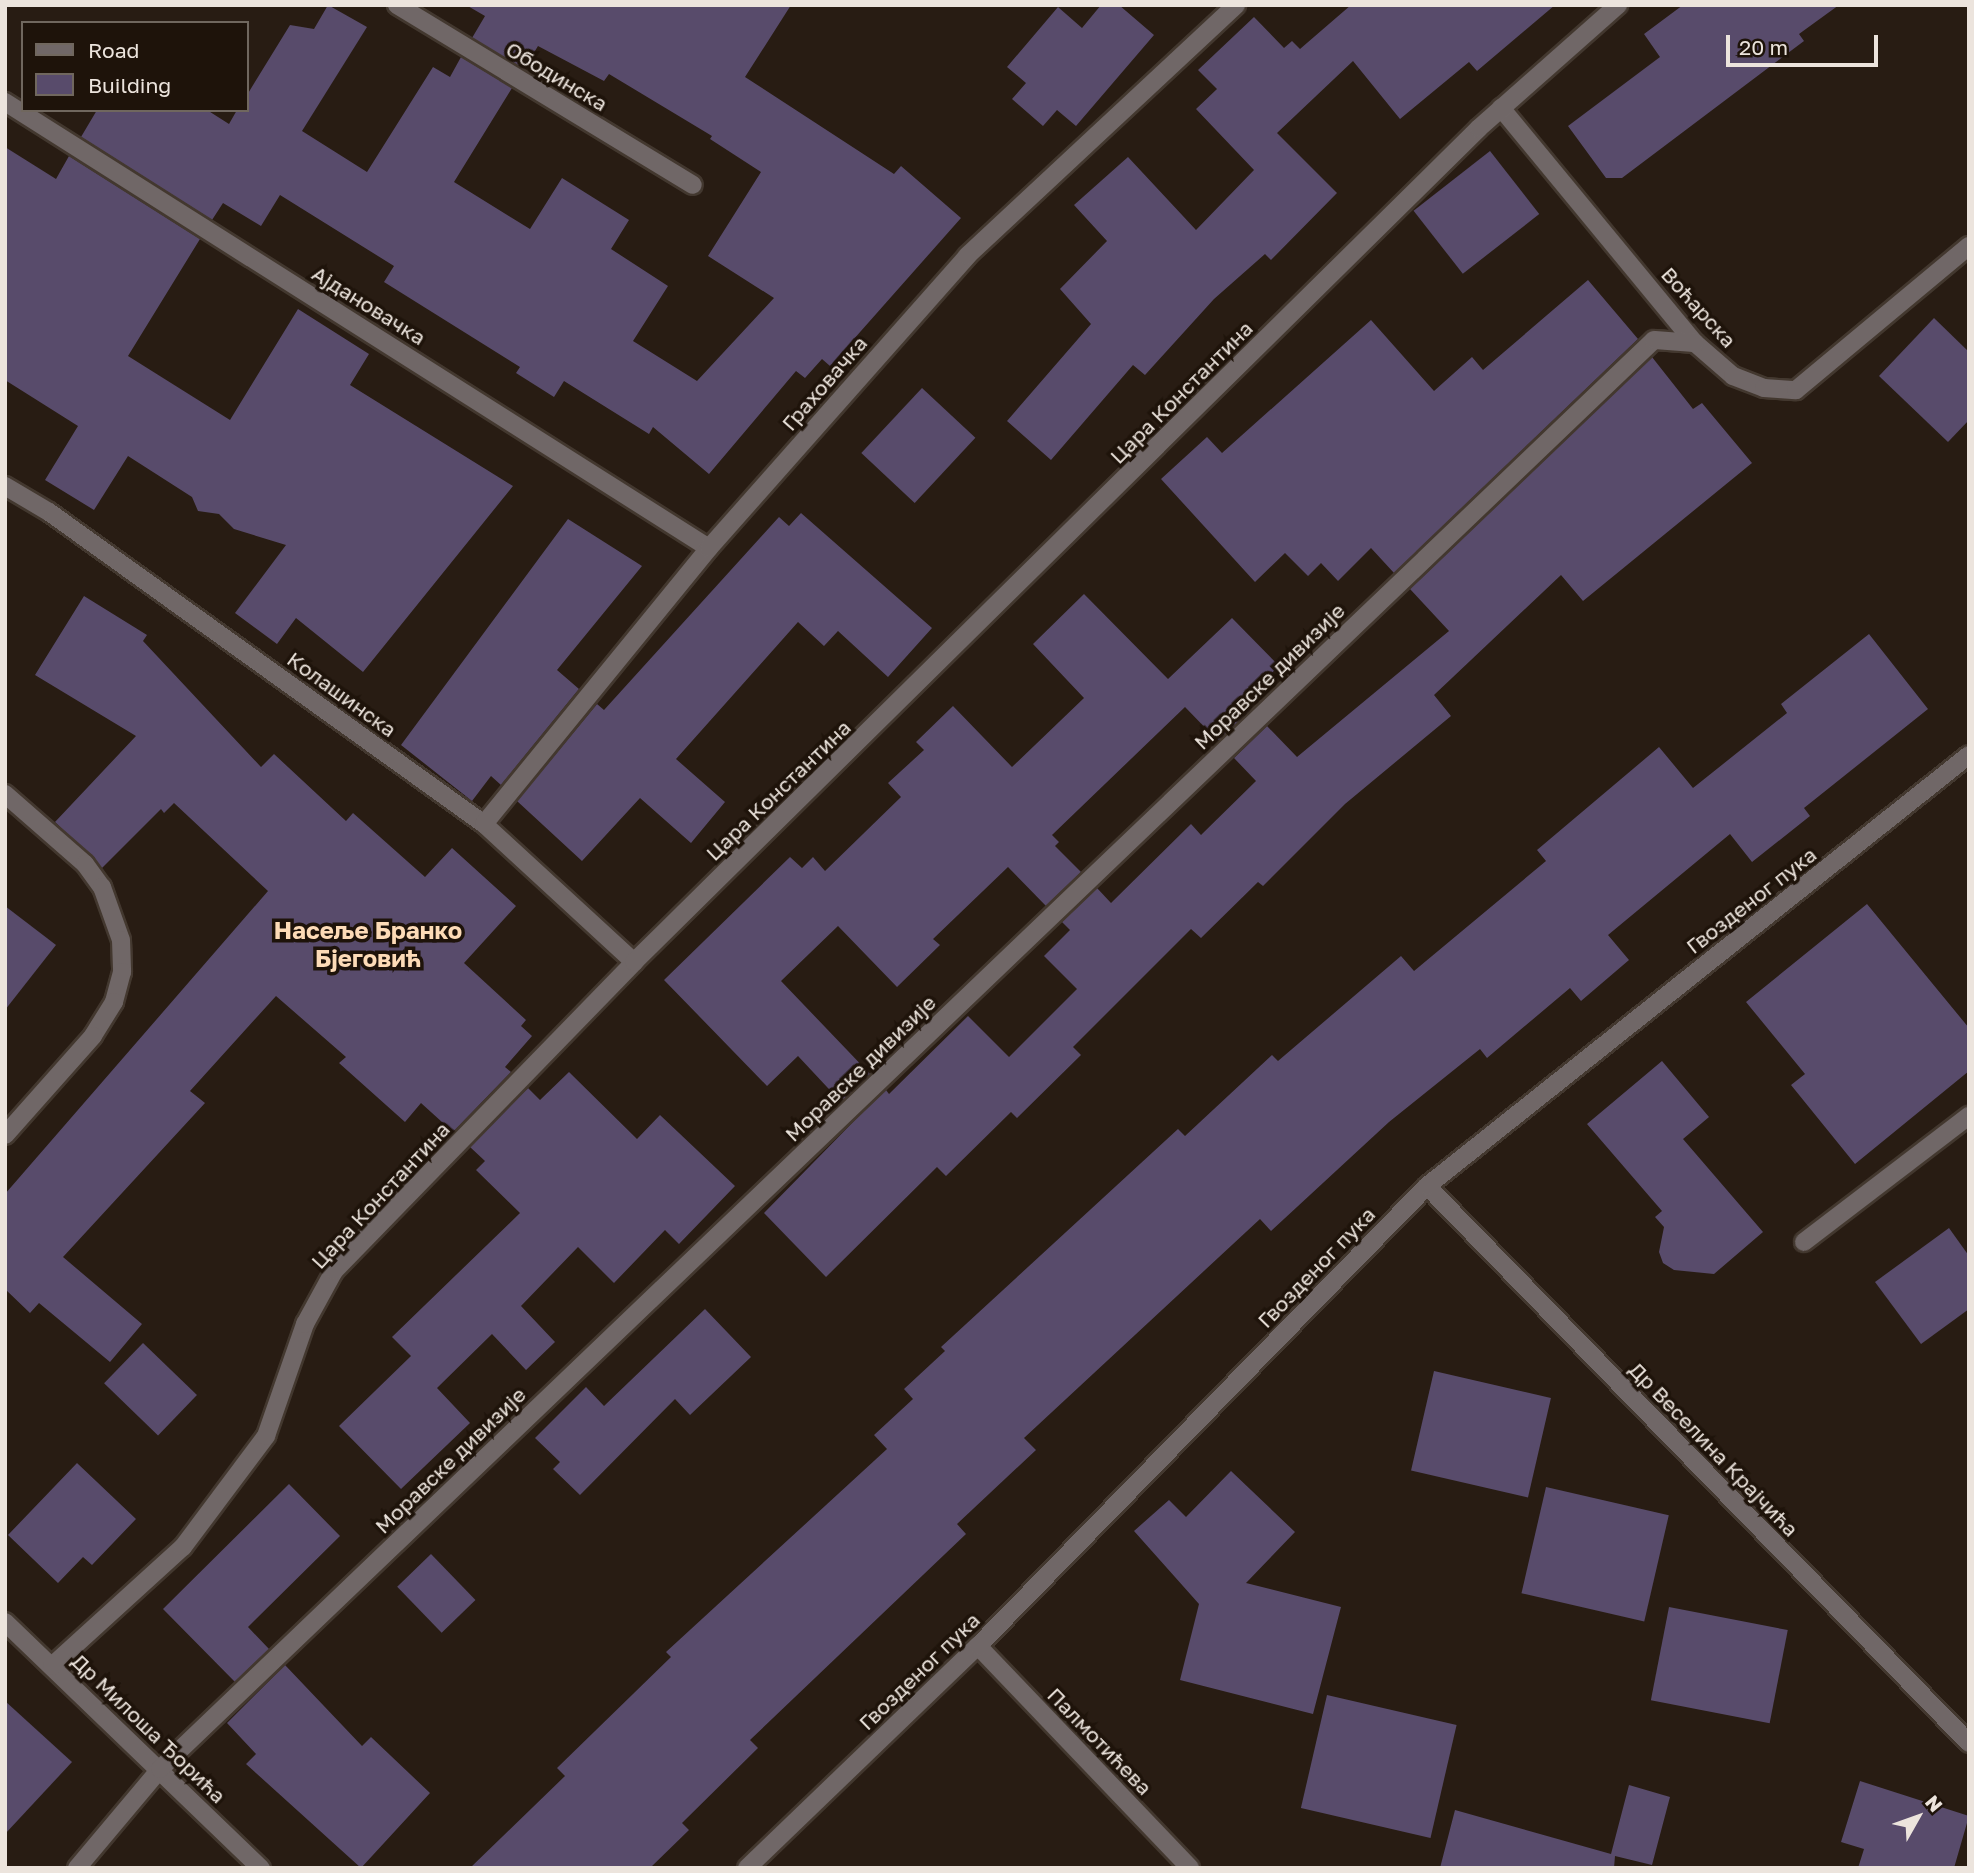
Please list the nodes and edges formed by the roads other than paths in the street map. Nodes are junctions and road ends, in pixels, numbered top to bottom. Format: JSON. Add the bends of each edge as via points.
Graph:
{"nodes":[{"id":1,"x":397,"y":5,"type":"edge"},
{"id":2,"x":1236,"y":5,"type":"edge"},
{"id":3,"x":1618,"y":5,"type":"edge"},
{"id":4,"x":5,"y":102,"type":"edge"},
{"id":5,"x":1501,"y":108,"type":"junction"},
{"id":6,"x":693,"y":185,"type":"dead end"},
{"id":7,"x":1969,"y":246,"type":"edge"},
{"id":8,"x":1695,"y":343,"type":"junction"},
{"id":9,"x":5,"y":486,"type":"edge"},
{"id":10,"x":709,"y":548,"type":"junction"},
{"id":11,"x":1969,"y":755,"type":"edge"},
{"id":12,"x":5,"y":794,"type":"edge"},
{"id":13,"x":484,"y":824,"type":"junction"},
{"id":14,"x":634,"y":962,"type":"junction"},
{"id":15,"x":1969,"y":1116,"type":"edge"},
{"id":16,"x":5,"y":1135,"type":"edge"},
{"id":17,"x":1427,"y":1186,"type":"junction"},
{"id":18,"x":1804,"y":1242,"type":"dead end"},
{"id":19,"x":5,"y":1622,"type":"edge"},
{"id":20,"x":978,"y":1646,"type":"junction"},
{"id":21,"x":52,"y":1667,"type":"junction"},
{"id":22,"x":1969,"y":1743,"type":"edge"},
{"id":23,"x":160,"y":1769,"type":"junction"},
{"id":24,"x":76,"y":1868,"type":"edge"},
{"id":25,"x":261,"y":1868,"type":"edge"},
{"id":26,"x":747,"y":1868,"type":"edge"},
{"id":27,"x":1189,"y":1868,"type":"edge"}],
"edges":[{"from":1,"to":6,"type":"street","name":"Ободинска"},
{"from":2,"to":10,"type":"street","name":"Граховачка","via":[[967,256]]},
{"from":3,"to":5,"type":"street","name":"Цара Константина"},
{"from":4,"to":10,"type":"street","name":"Ајдановачка"},
{"from":5,"to":8,"type":"street","name":"Воћарска"},
{"from":5,"to":14,"type":"street","name":"Цара Константина"},
{"from":7,"to":8,"type":"street","name":"Воћарска","via":[[1796,390],[1764,388],[1733,376]]},
{"from":8,"to":23,"type":"street","name":"Моравске дивизије","via":[[1654,340]]},
{"from":9,"to":13,"type":"street","name":"Колашинска","via":[[49,512]]},
{"from":10,"to":13,"type":"street","name":"Граховачка"},
{"from":11,"to":17,"type":"street","name":"Гвозденог пука"},
{"from":12,"to":16,"type":"street","via":[[85,864],[102,887],[121,940],[122,972],[114,1002],[93,1036]]},
{"from":13,"to":14,"type":"street","name":"Колашинска"},
{"from":14,"to":21,"type":"street","name":"Цара Константина","via":[[334,1271],[305,1324],[267,1436],[183,1547]]},
{"from":15,"to":18,"type":"street"},
{"from":17,"to":20,"type":"street","name":"Гвозденог пука"},
{"from":17,"to":22,"type":"street","name":"Др Веселина Крајчића"},
{"from":19,"to":21,"type":"street","name":"Др Милоша Ђорића"},
{"from":20,"to":26,"type":"street","name":"Гвозденог пука"},
{"from":20,"to":27,"type":"street","name":"Палмотићева"},
{"from":21,"to":23,"type":"street","name":"Др Милоша Ђорића"},
{"from":23,"to":24,"type":"street","name":"Моравске дивизије"},
{"from":23,"to":25,"type":"street","name":"Др Милоша Ђорића"}]}
